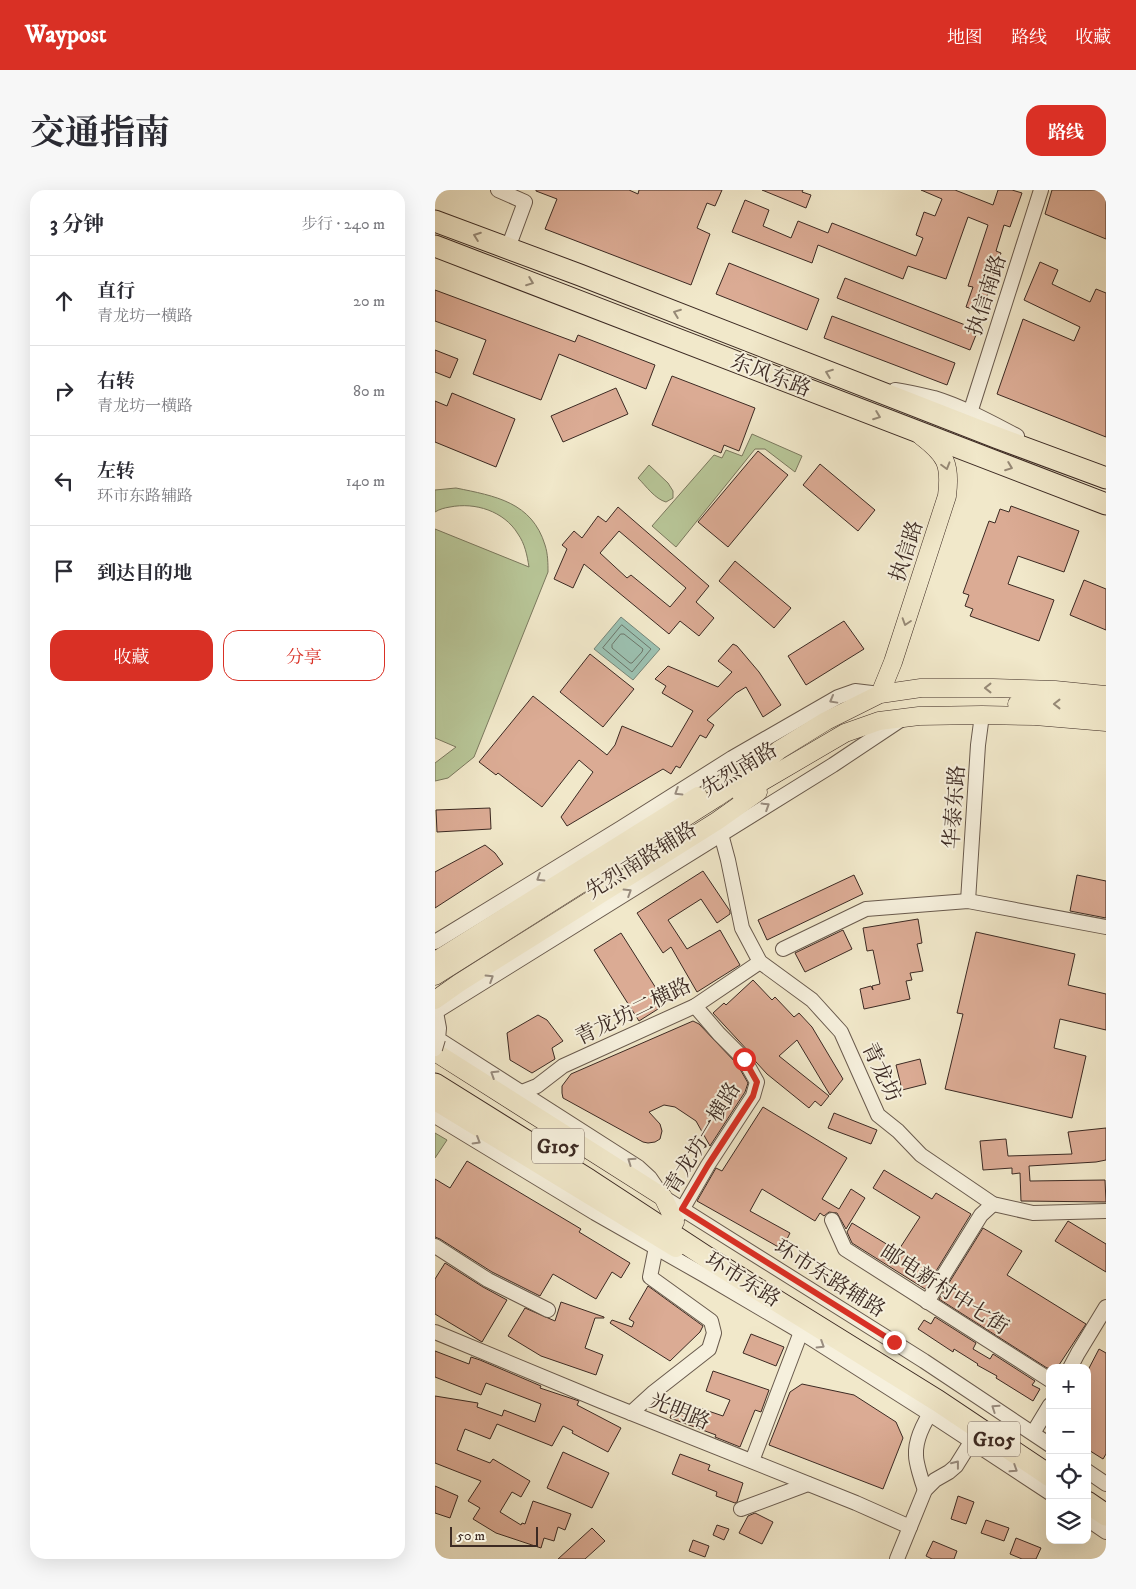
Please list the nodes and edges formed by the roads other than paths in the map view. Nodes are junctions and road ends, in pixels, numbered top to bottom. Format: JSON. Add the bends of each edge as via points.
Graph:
{"nodes":[{"id":1,"x":498,"y":190,"type":"edge"},
{"id":2,"x":1041,"y":190,"type":"edge"},
{"id":3,"x":435,"y":221,"type":"edge"},
{"id":4,"x":435,"y":246,"type":"edge"},
{"id":5,"x":508,"y":248,"type":"junction"},
{"id":6,"x":857,"y":384,"type":"junction"},
{"id":7,"x":971,"y":413,"type":"junction"},
{"id":8,"x":915,"y":431,"type":"junction"},
{"id":9,"x":1096,"y":474,"type":"edge"},
{"id":10,"x":1106,"y":504,"type":"edge"},
{"id":11,"x":879,"y":694,"type":"junction"},
{"id":12,"x":1106,"y":695,"type":"edge"},
{"id":13,"x":1106,"y":707,"type":"edge"},
{"id":14,"x":982,"y":715,"type":"junction"},
{"id":15,"x":904,"y":717,"type":"junction"},
{"id":16,"x":1106,"y":722,"type":"edge"},
{"id":17,"x":779,"y":750,"type":"junction"},
{"id":18,"x":779,"y":770,"type":"junction"},
{"id":19,"x":747,"y":777,"type":"junction"},
{"id":20,"x":721,"y":834,"type":"junction"},
{"id":21,"x":662,"y":837,"type":"junction"},
{"id":22,"x":968,"y":901,"type":"junction"},
{"id":23,"x":1106,"y":927,"type":"edge"},
{"id":24,"x":470,"y":940,"type":"junction"},
{"id":25,"x":435,"y":942,"type":"edge"},
{"id":26,"x":783,"y":949,"type":"dead end"},
{"id":27,"x":435,"y":961,"type":"edge"},
{"id":28,"x":760,"y":962,"type":"junction"},
{"id":29,"x":487,"y":966,"type":"junction"},
{"id":30,"x":435,"y":976,"type":"edge"},
{"id":31,"x":435,"y":986,"type":"edge"},
{"id":32,"x":439,"y":1005,"type":"edge"},
{"id":33,"x":695,"y":1006,"type":"junction"},
{"id":34,"x":436,"y":1047,"type":"edge"},
{"id":35,"x":435,"y":1070,"type":"edge"},
{"id":36,"x":435,"y":1084,"type":"edge"},
{"id":37,"x":523,"y":1092,"type":"junction"},
{"id":38,"x":435,"y":1101,"type":"edge"},
{"id":39,"x":435,"y":1116,"type":"edge"},
{"id":40,"x":663,"y":1197,"type":"junction"},
{"id":41,"x":993,"y":1204,"type":"junction"},
{"id":42,"x":1106,"y":1211,"type":"edge"},
{"id":43,"x":832,"y":1220,"type":"dead end"},
{"id":44,"x":668,"y":1226,"type":"junction"},
{"id":45,"x":435,"y":1246,"type":"edge"},
{"id":46,"x":683,"y":1253,"type":"junction"},
{"id":47,"x":708,"y":1268,"type":"junction"},
{"id":48,"x":927,"y":1302,"type":"junction"},
{"id":49,"x":1106,"y":1307,"type":"edge"},
{"id":50,"x":548,"y":1310,"type":"dead end"},
{"id":51,"x":435,"y":1332,"type":"edge"},
{"id":52,"x":801,"y":1332,"type":"junction"},
{"id":53,"x":1086,"y":1340,"type":"junction"},
{"id":54,"x":1064,"y":1364,"type":"edge"},
{"id":55,"x":1072,"y":1364,"type":"edge"},
{"id":56,"x":1046,"y":1377,"type":"edge"},
{"id":57,"x":934,"y":1408,"type":"junction"},
{"id":58,"x":1048,"y":1409,"type":"edge"},
{"id":59,"x":631,"y":1413,"type":"junction"},
{"id":60,"x":1033,"y":1434,"type":"junction"},
{"id":61,"x":975,"y":1435,"type":"junction"},
{"id":62,"x":1046,"y":1442,"type":"edge"},
{"id":63,"x":1046,"y":1458,"type":"edge"},
{"id":64,"x":752,"y":1461,"type":"junction"},
{"id":65,"x":1046,"y":1474,"type":"edge"},
{"id":66,"x":1091,"y":1474,"type":"edge"},
{"id":67,"x":808,"y":1484,"type":"junction"},
{"id":68,"x":1106,"y":1484,"type":"edge"},
{"id":69,"x":1091,"y":1489,"type":"edge"},
{"id":70,"x":925,"y":1490,"type":"junction"},
{"id":71,"x":1046,"y":1490,"type":"edge"},
{"id":72,"x":1106,"y":1500,"type":"edge"},
{"id":73,"x":1091,"y":1505,"type":"edge"},
{"id":74,"x":741,"y":1509,"type":"dead end"},
{"id":75,"x":1106,"y":1515,"type":"edge"},
{"id":76,"x":1091,"y":1522,"type":"edge"},
{"id":77,"x":910,"y":1527,"type":"junction"},
{"id":78,"x":1106,"y":1532,"type":"edge"},
{"id":79,"x":897,"y":1559,"type":"edge"}],
"edges":[{"from":1,"to":5,"type":"street","via":[[525,202]]},
{"from":2,"to":7,"type":"street","name":"执信南路"},
{"from":5,"to":3,"type":"highway","name":"东风东路","one_way":true},
{"from":4,"to":8,"type":"highway","name":"东风东路","one_way":true},
{"from":6,"to":5,"type":"highway","name":"东风东路","one_way":true},
{"from":6,"to":7,"type":"street","via":[[934,398]]},
{"from":6,"to":9,"type":"highway","name":"东风东路"},
{"from":7,"to":9,"type":"street"},
{"from":8,"to":10,"type":"highway","name":"东风东路","one_way":true},
{"from":8,"to":11,"type":"main road","name":"执信路","one_way":true,"via":[[943,456],[948,472],[947,496],[893,662]]},
{"from":12,"to":11,"type":"main road","name":"先烈南路","one_way":true,"via":[[993,688],[921,688]]},
{"from":11,"to":17,"type":"main road","name":"先烈南路"},
{"from":11,"to":25,"type":"street","one_way":true,"via":[[855,691],[838,696]]},
{"from":13,"to":19,"type":"main road","name":"先烈南路","one_way":true,"via":[[973,703],[891,708],[845,721]]},
{"from":14,"to":15,"type":"main road","name":"先烈南路"},
{"from":14,"to":16,"type":"main road","name":"先烈南路"},
{"from":14,"to":22,"type":"street","name":"华泰东路"},
{"from":15,"to":18,"type":"main road","name":"先烈南路","via":[[879,721],[845,733]]},
{"from":20,"to":15,"type":"street","name":"先烈南路辅路","one_way":true},
{"from":17,"to":19,"type":"main road","name":"先烈南路"},
{"from":17,"to":24,"type":"main road","via":[[733,773]]},
{"from":18,"to":21,"type":"main road","name":"先烈南路"},
{"from":18,"to":29,"type":"main road","via":[[747,801]]},
{"from":19,"to":21,"type":"main road","name":"先烈南路"},
{"from":20,"to":28,"type":"street","name":"青龙坊","via":[[742,928]]},
{"from":32,"to":20,"type":"street","name":"先烈南路辅路","one_way":true},
{"from":21,"to":30,"type":"main road","name":"先烈南路"},
{"from":21,"to":31,"type":"main road","name":"先烈南路"},
{"from":22,"to":23,"type":"street"},
{"from":22,"to":26,"type":"street","via":[[866,909]]},
{"from":24,"to":27,"type":"main road"},
{"from":24,"to":29,"type":"street"},
{"from":28,"to":33,"type":"street","name":"青龙坊二横路"},
{"from":28,"to":41,"type":"street","name":"青龙坊","via":[[812,1000],[841,1032],[878,1115],[921,1155]]},
{"from":29,"to":32,"type":"main road","via":[[445,992]]},
{"from":32,"to":34,"type":"street"},
{"from":33,"to":37,"type":"street","name":"青龙坊二横路","via":[[563,1066],[537,1086]]},
{"from":33,"to":44,"type":"street","name":"青龙坊一横路","via":[[744,1059],[757,1082],[753,1096]]},
{"from":37,"to":34,"type":"street","one_way":true},
{"from":34,"to":40,"type":"main road","via":[[538,1118]]},
{"from":35,"to":44,"type":"highway","name":"环市东路","number":"G105","via":[[587,1164]]},
{"from":36,"to":44,"type":"highway","name":"环市东路","number":"G105"},
{"from":40,"to":37,"type":"street","one_way":true,"via":[[639,1167]]},
{"from":38,"to":46,"type":"main road"},
{"from":39,"to":44,"type":"street","name":"环市东路辅路","one_way":true,"via":[[595,1213]]},
{"from":40,"to":44,"type":"main road"},
{"from":41,"to":42,"type":"street","name":"青龙坊","via":[[1033,1213]]},
{"from":41,"to":48,"type":"street","via":[[981,1215]]},
{"from":43,"to":48,"type":"street","name":"邮电新村中七街","via":[[845,1249]]},
{"from":44,"to":46,"type":"street"},
{"from":44,"to":46,"type":"street"},
{"from":44,"to":47,"type":"highway","name":"环市东路","number":"G105"},
{"from":44,"to":59,"type":"street","via":[[651,1265],[650,1277],[711,1321],[714,1333],[709,1349]]},
{"from":60,"to":44,"type":"street","name":"环市东路辅路","one_way":true,"via":[[924,1361]]},
{"from":44,"to":63,"type":"highway","name":"环市东路","number":"G105","via":[[929,1381]]},
{"from":45,"to":50,"type":"street","via":[[488,1280]]},
{"from":46,"to":47,"type":"main road"},
{"from":47,"to":52,"type":"street"},
{"from":47,"to":57,"type":"highway","name":"环市东路","number":"G105"},
{"from":48,"to":56,"type":"street","name":"邮电新村中七街"},
{"from":49,"to":53,"type":"street"},
{"from":51,"to":59,"type":"street","name":"光明路"},
{"from":52,"to":57,"type":"street","one_way":true},
{"from":52,"to":64,"type":"street"},
{"from":53,"to":54,"type":"street","via":[[1076,1344]]},
{"from":53,"to":55,"type":"street"},
{"from":57,"to":61,"type":"highway","name":"环市东路","number":"G105"},
{"from":57,"to":70,"type":"street","via":[[917,1444],[915,1456]]},
{"from":58,"to":60,"type":"street"},
{"from":59,"to":64,"type":"street","name":"光明路"},
{"from":60,"to":62,"type":"street","name":"环市东路辅路"},
{"from":61,"to":65,"type":"highway","name":"环市东路","number":"G105"},
{"from":70,"to":61,"type":"street","one_way":true,"via":[[956,1466]]},
{"from":61,"to":71,"type":"street","one_way":true},
{"from":64,"to":67,"type":"street","name":"光明路"},
{"from":66,"to":68,"type":"street"},
{"from":67,"to":74,"type":"street"},
{"from":67,"to":77,"type":"street","name":"光明路"},
{"from":69,"to":72,"type":"highway"},
{"from":70,"to":77,"type":"street"},
{"from":73,"to":75,"type":"highway"},
{"from":76,"to":78,"type":"street"},
{"from":77,"to":79,"type":"street"}]}
